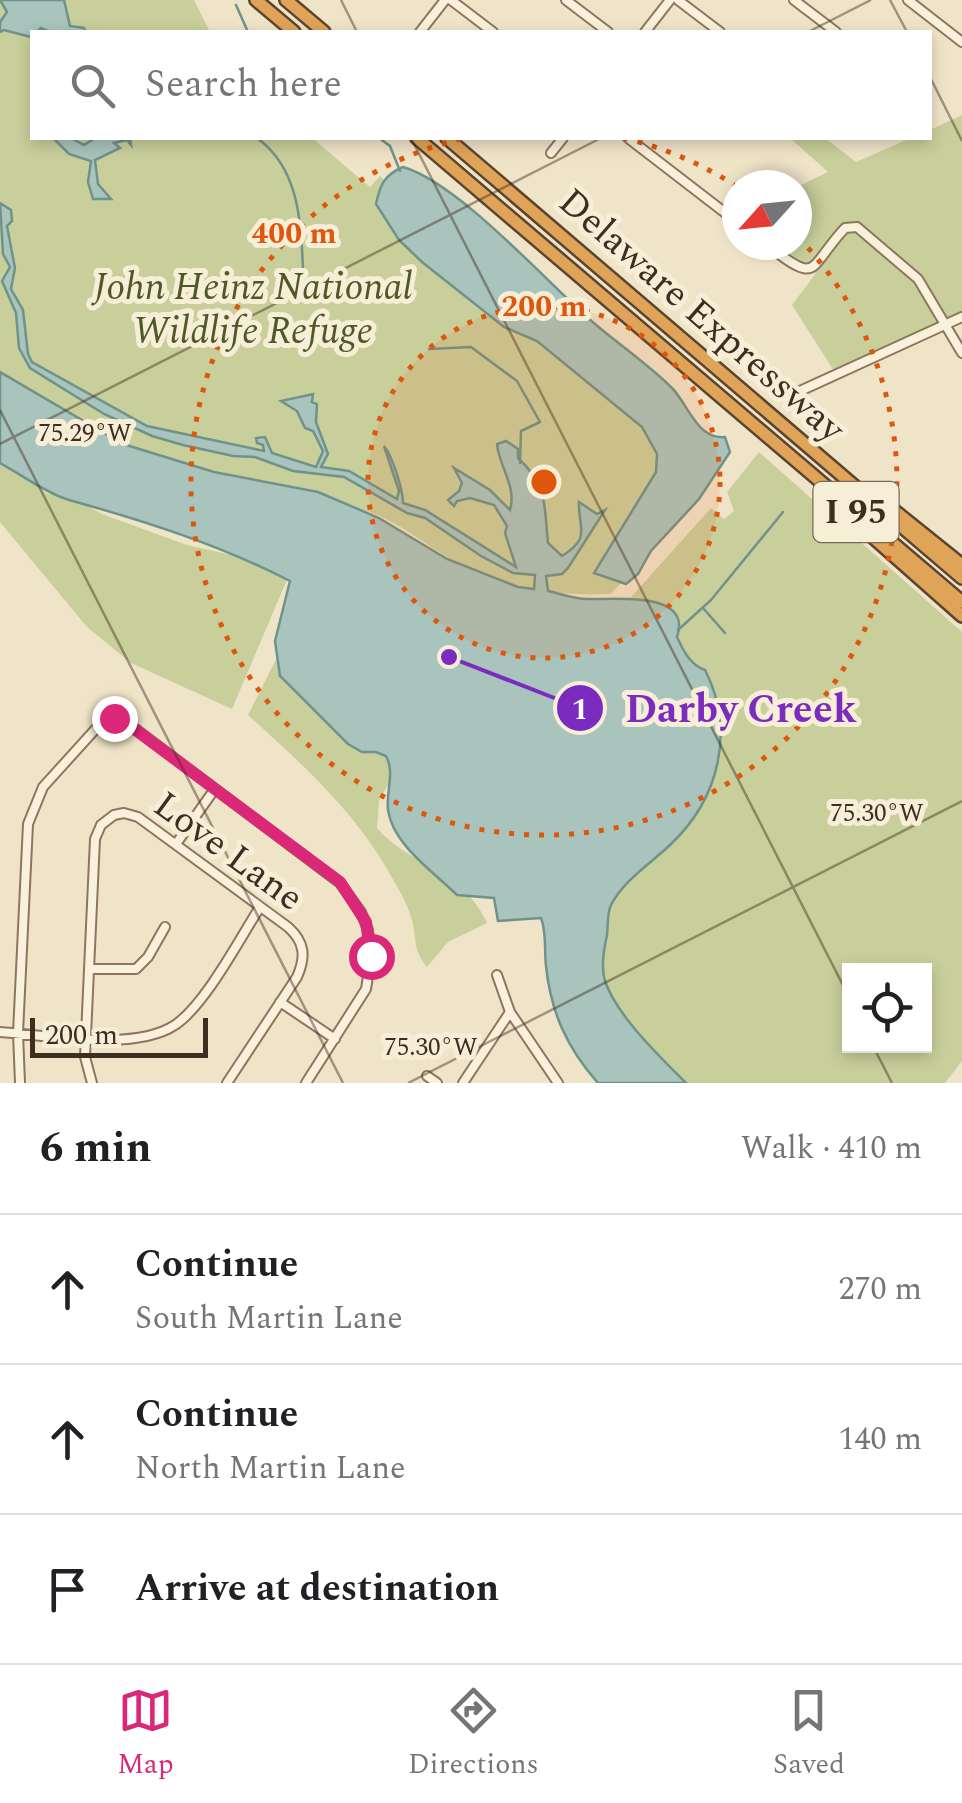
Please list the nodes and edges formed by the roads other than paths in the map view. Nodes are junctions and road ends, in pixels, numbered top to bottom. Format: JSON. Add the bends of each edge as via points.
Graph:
{"nodes":[{"id":1,"x":256,"y":0,"type":"edge"},
{"id":2,"x":286,"y":0,"type":"edge"},
{"id":3,"x":448,"y":0,"type":"edge"},
{"id":4,"x":566,"y":0,"type":"edge"},
{"id":5,"x":670,"y":0,"type":"edge"},
{"id":6,"x":678,"y":0,"type":"edge"},
{"id":7,"x":794,"y":0,"type":"edge"},
{"id":8,"x":908,"y":0,"type":"edge"},
{"id":9,"x":292,"y":30,"type":"edge"},
{"id":10,"x":322,"y":30,"type":"edge"},
{"id":11,"x":422,"y":30,"type":"edge"},
{"id":12,"x":490,"y":30,"type":"edge"},
{"id":13,"x":605,"y":30,"type":"edge"},
{"id":14,"x":646,"y":30,"type":"edge"},
{"id":15,"x":717,"y":30,"type":"edge"},
{"id":16,"x":833,"y":30,"type":"edge"},
{"id":17,"x":962,"y":42,"type":"edge"},
{"id":18,"x":419,"y":140,"type":"edge"},
{"id":19,"x":449,"y":140,"type":"edge"},
{"id":20,"x":561,"y":140,"type":"edge"},
{"id":21,"x":631,"y":140,"type":"edge"},
{"id":22,"x":551,"y":153,"type":"dead end"},
{"id":23,"x":722,"y":210,"type":"edge"},
{"id":24,"x":787,"y":260,"type":"edge"},
{"id":25,"x":962,"y":317,"type":"edge"},
{"id":26,"x":946,"y":324,"type":"junction"},
{"id":27,"x":962,"y":353,"type":"edge"},
{"id":28,"x":800,"y":390,"type":"dead end"},
{"id":29,"x":750,"y":422,"type":"junction"},
{"id":30,"x":792,"y":432,"type":"junction"},
{"id":31,"x":962,"y":566,"type":"edge"},
{"id":32,"x":962,"y":578,"type":"edge"},
{"id":33,"x":962,"y":602,"type":"edge"},
{"id":34,"x":962,"y":616,"type":"edge"},
{"id":35,"x":214,"y":790,"type":"junction"},
{"id":36,"x":176,"y":844,"type":"junction"},
{"id":37,"x":260,"y":907,"type":"junction"},
{"id":38,"x":165,"y":927,"type":"dead end"},
{"id":39,"x":91,"y":969,"type":"junction"},
{"id":40,"x":497,"y":976,"type":"dead end"},
{"id":41,"x":280,"y":1002,"type":"junction"},
{"id":42,"x":510,"y":1012,"type":"junction"},
{"id":43,"x":0,"y":1032,"type":"edge"},
{"id":44,"x":18,"y":1034,"type":"junction"},
{"id":45,"x":87,"y":1038,"type":"junction"},
{"id":46,"x":335,"y":1039,"type":"junction"},
{"id":47,"x":427,"y":1076,"type":"dead end"},
{"id":48,"x":549,"y":1079,"type":"edge"},
{"id":49,"x":20,"y":1083,"type":"edge"},
{"id":50,"x":92,"y":1083,"type":"edge"},
{"id":51,"x":228,"y":1083,"type":"edge"},
{"id":52,"x":306,"y":1083,"type":"edge"},
{"id":53,"x":437,"y":1083,"type":"edge"},
{"id":54,"x":463,"y":1083,"type":"edge"},
{"id":55,"x":558,"y":1083,"type":"edge"}],
"edges":[{"from":1,"to":9,"type":"highway"},
{"from":2,"to":10,"type":"highway"},
{"from":3,"to":11,"type":"street"},
{"from":3,"to":12,"type":"street"},
{"from":4,"to":13,"type":"street"},
{"from":5,"to":14,"type":"street"},
{"from":6,"to":15,"type":"street"},
{"from":7,"to":16,"type":"street"},
{"from":8,"to":17,"type":"street"},
{"from":18,"to":29,"type":"highway","name":"Delaware Expressway","number":"I 95"},
{"from":19,"to":30,"type":"highway","name":"Delaware Expressway","number":"I 95"},
{"from":20,"to":22,"type":"street"},
{"from":21,"to":23,"type":"street"},
{"from":24,"to":26,"type":"street","via":[[808,269],[845,228],[855,226],[914,274]]},
{"from":25,"to":26,"type":"street"},
{"from":26,"to":27,"type":"street"},
{"from":26,"to":28,"type":"street"},
{"from":29,"to":33,"type":"highway","name":"Delaware Expressway","number":"I 95"},
{"from":29,"to":34,"type":"highway"},
{"from":30,"to":31,"type":"highway"},
{"from":30,"to":32,"type":"highway","name":"Delaware Expressway","number":"I 95"},
{"from":35,"to":36,"type":"street"},
{"from":35,"to":44,"type":"street","via":[[114,718],[101,723],[43,787],[28,824]]},
{"from":35,"to":46,"type":"street","via":[[340,882],[361,912],[370,939],[370,975]]},
{"from":36,"to":37,"type":"street","name":"Love Lane"},
{"from":36,"to":39,"type":"street","name":"Love Lane","via":[[129,813],[114,815],[98,829]]},
{"from":37,"to":41,"type":"street","name":"Love Lane","via":[[294,932],[304,952]]},
{"from":37,"to":45,"type":"street","via":[[178,1023],[144,1037]]},
{"from":38,"to":39,"type":"street","via":[[136,969]]},
{"from":39,"to":45,"type":"street","name":"Love Lane"},
{"from":40,"to":42,"type":"street"},
{"from":41,"to":46,"type":"street"},
{"from":41,"to":51,"type":"street","name":"Love Lane"},
{"from":42,"to":48,"type":"street"},
{"from":42,"to":54,"type":"street"},
{"from":43,"to":44,"type":"street"},
{"from":44,"to":45,"type":"street"},
{"from":44,"to":49,"type":"street"},
{"from":45,"to":50,"type":"street","name":"Love Lane"},
{"from":46,"to":52,"type":"street"},
{"from":47,"to":53,"type":"street"},
{"from":48,"to":55,"type":"street"}]}
